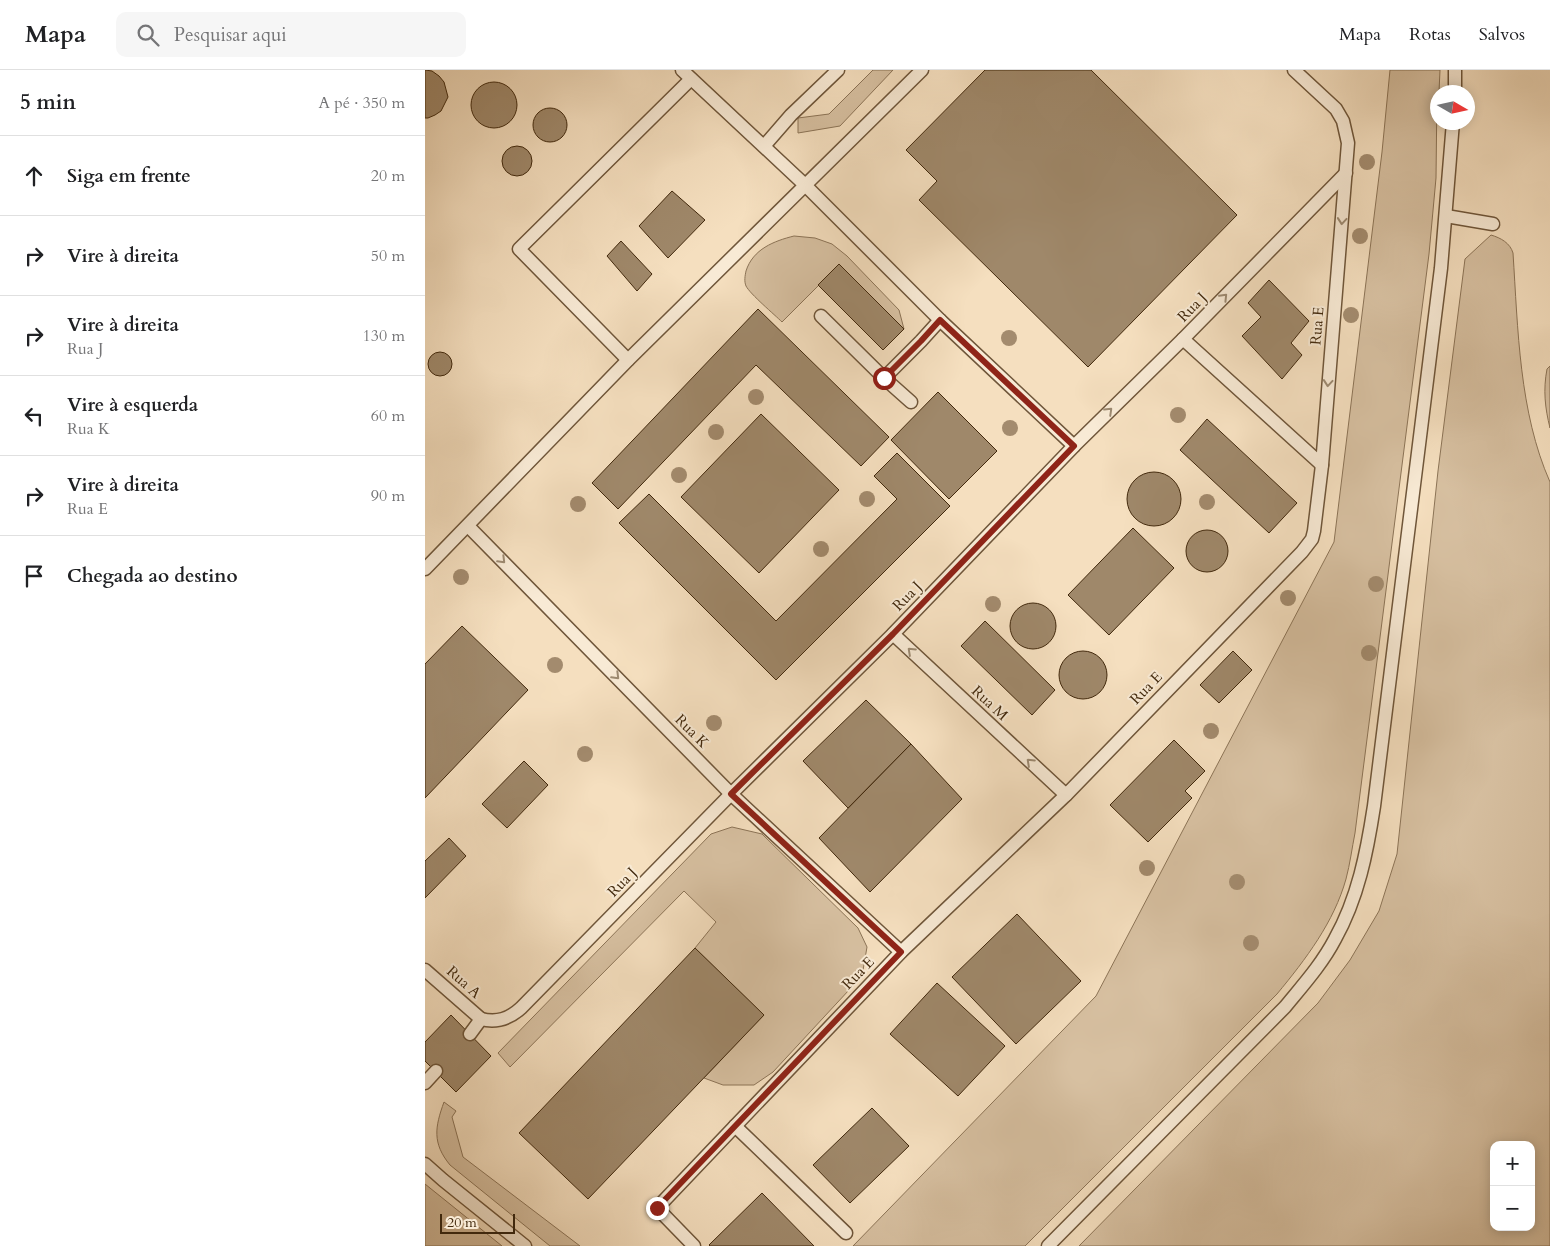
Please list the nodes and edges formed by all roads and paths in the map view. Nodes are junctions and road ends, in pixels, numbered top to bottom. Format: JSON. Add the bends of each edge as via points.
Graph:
{"nodes":[{"id":1,"x":838,"y":70,"type":"edge"},
{"id":2,"x":922,"y":70,"type":"edge"},
{"id":3,"x":1294,"y":70,"type":"edge"},
{"id":4,"x":1455,"y":70,"type":"edge"},
{"id":5,"x":687,"y":74,"type":"edge"},
{"id":6,"x":1455,"y":85,"type":"edge"},
{"id":7,"x":1452,"y":130,"type":"edge"},
{"id":8,"x":764,"y":146,"type":"junction"},
{"id":9,"x":1346,"y":172,"type":"junction"},
{"id":10,"x":805,"y":185,"type":"junction"},
{"id":11,"x":1446,"y":216,"type":"junction"},
{"id":12,"x":1493,"y":224,"type":"dead end"},
{"id":13,"x":821,"y":316,"type":"dead end"},
{"id":14,"x":940,"y":320,"type":"junction"},
{"id":15,"x":1183,"y":339,"type":"junction"},
{"id":16,"x":628,"y":360,"type":"junction"},
{"id":17,"x":884,"y":378,"type":"junction"},
{"id":18,"x":911,"y":402,"type":"dead end"},
{"id":19,"x":1074,"y":446,"type":"junction"},
{"id":20,"x":1322,"y":465,"type":"junction"},
{"id":21,"x":467,"y":526,"type":"junction"},
{"id":22,"x":425,"y":569,"type":"edge"},
{"id":23,"x":893,"y":634,"type":"junction"},
{"id":24,"x":731,"y":794,"type":"junction"},
{"id":25,"x":1066,"y":795,"type":"junction"},
{"id":26,"x":901,"y":952,"type":"junction"},
{"id":27,"x":425,"y":970,"type":"edge"},
{"id":28,"x":481,"y":1019,"type":"junction"},
{"id":29,"x":469,"y":1034,"type":"dead end"},
{"id":30,"x":436,"y":1071,"type":"dead end"},
{"id":31,"x":425,"y":1083,"type":"edge"},
{"id":32,"x":735,"y":1126,"type":"junction"},
{"id":33,"x":425,"y":1164,"type":"edge"},
{"id":34,"x":846,"y":1233,"type":"dead end"},
{"id":35,"x":525,"y":1246,"type":"edge"},
{"id":36,"x":694,"y":1246,"type":"edge"},
{"id":37,"x":1048,"y":1246,"type":"edge"}],
"edges":[{"from":1,"to":8,"type":"lane"},
{"from":2,"to":10,"type":"lane"},
{"from":3,"to":9,"type":"lane","name":"Rua E","via":[[1337,110],[1343,121],[1348,143]]},
{"from":4,"to":6,"type":"lane"},
{"from":5,"to":8,"type":"lane"},
{"from":5,"to":16,"type":"lane","via":[[519,249]]},
{"from":7,"to":11,"type":"lane"},
{"from":8,"to":10,"type":"lane"},
{"from":15,"to":9,"type":"lane","name":"Rua J","one_way":true},
{"from":9,"to":20,"type":"lane","name":"Rua E","one_way":true},
{"from":10,"to":14,"type":"lane"},
{"from":10,"to":16,"type":"lane"},
{"from":11,"to":12,"type":"lane"},
{"from":11,"to":37,"type":"lane","via":[[1374,806],[1367,854],[1352,902],[1335,939],[1314,972],[1285,1007]]},
{"from":13,"to":17,"type":"lane"},
{"from":14,"to":17,"type":"lane"},
{"from":14,"to":19,"type":"lane"},
{"from":19,"to":15,"type":"lane","name":"Rua J","one_way":true},
{"from":15,"to":20,"type":"lane"},
{"from":16,"to":21,"type":"lane"},
{"from":17,"to":18,"type":"lane"},
{"from":19,"to":23,"type":"lane","name":"Rua J"},
{"from":20,"to":25,"type":"lane","name":"Rua E","via":[[1314,531],[1308,545]]},
{"from":21,"to":22,"type":"lane"},
{"from":21,"to":24,"type":"lane","name":"Rua K","one_way":true},
{"from":23,"to":24,"type":"lane","name":"Rua J"},
{"from":25,"to":23,"type":"lane","name":"Rua M","one_way":true},
{"from":24,"to":26,"type":"lane","name":"Rua K"},
{"from":24,"to":28,"type":"lane","name":"Rua J","via":[[513,1016],[501,1020]]},
{"from":25,"to":26,"type":"lane","name":"Rua E"},
{"from":26,"to":32,"type":"lane","name":"Rua E"},
{"from":27,"to":28,"type":"lane","name":"Rua A"},
{"from":28,"to":29,"type":"lane"},
{"from":30,"to":31,"type":"lane"},
{"from":32,"to":34,"type":"lane"},
{"from":32,"to":36,"type":"lane","name":"Rua E","via":[[657,1208]]},
{"from":33,"to":35,"type":"lane"}]}
